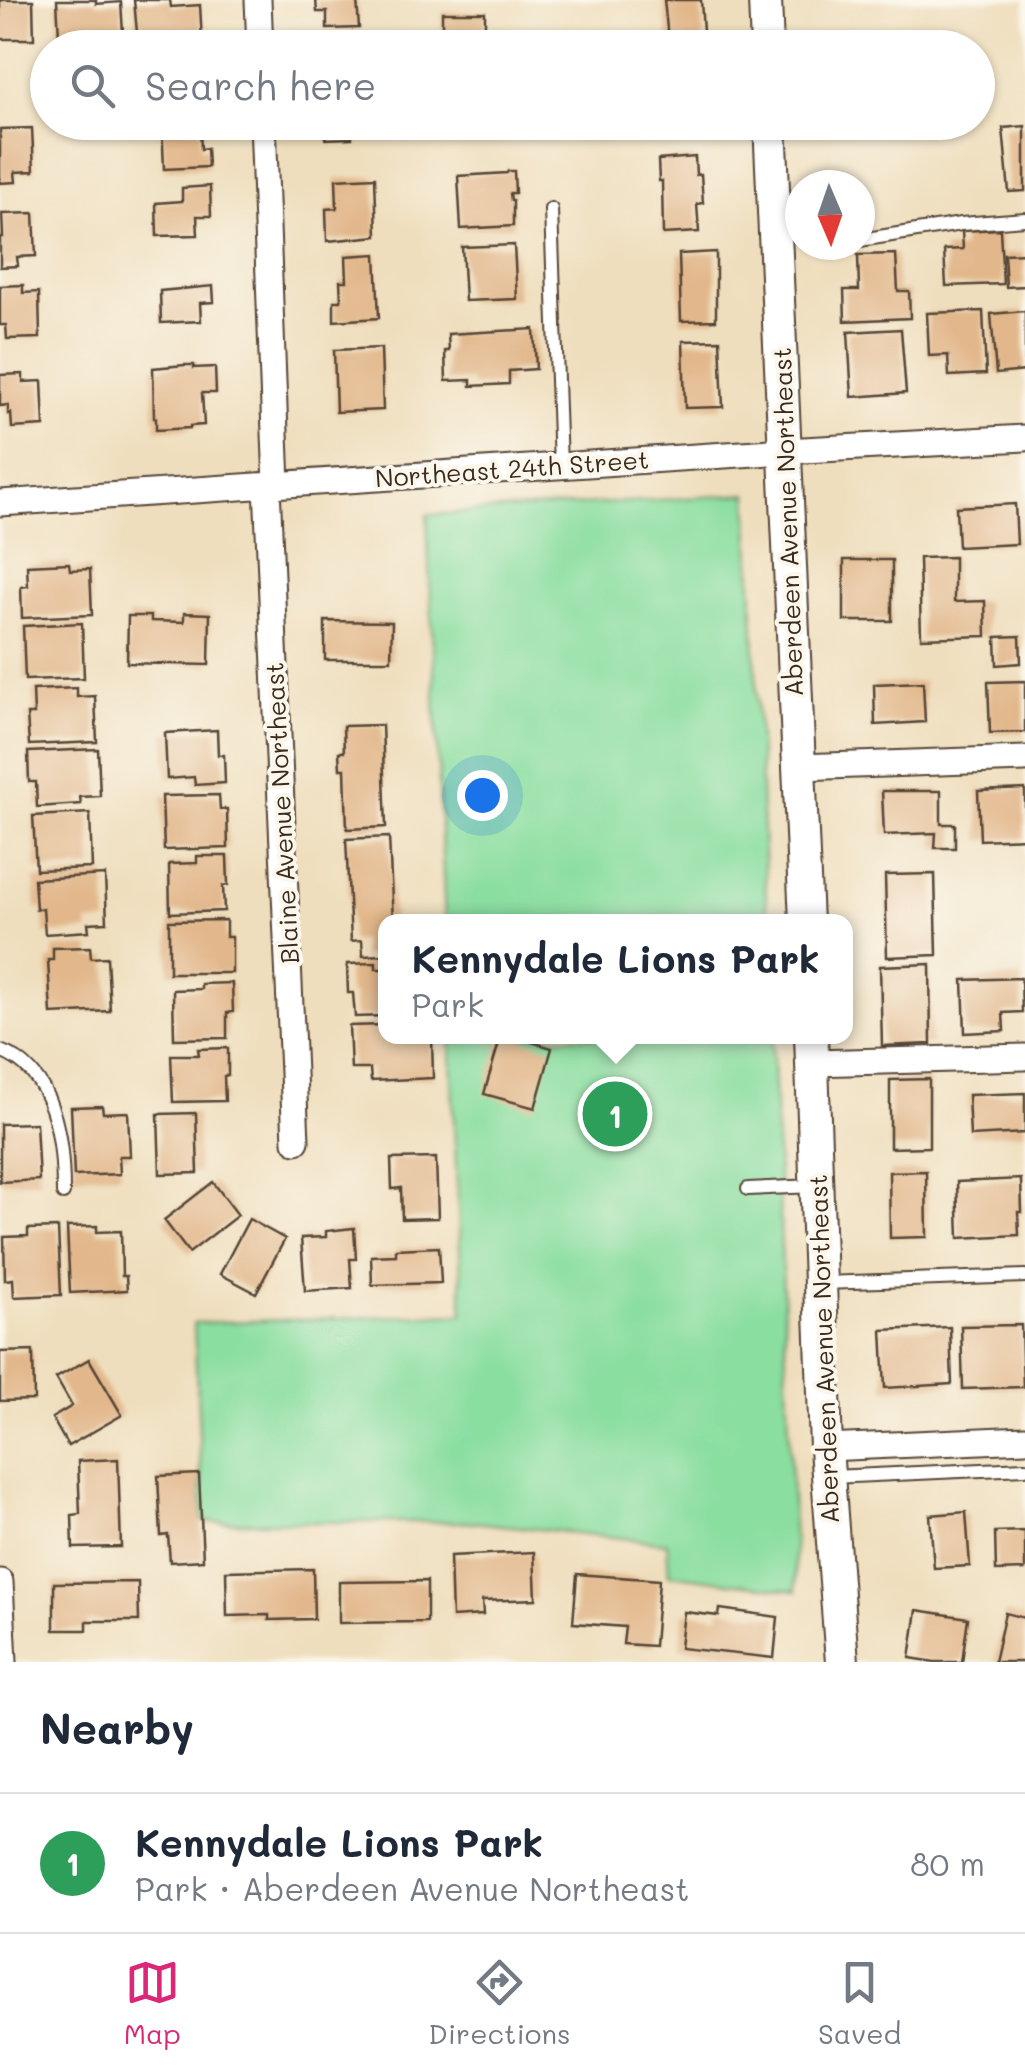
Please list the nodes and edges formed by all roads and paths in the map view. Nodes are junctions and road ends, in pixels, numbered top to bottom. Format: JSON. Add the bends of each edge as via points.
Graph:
{"nodes":[{"id":1,"x":258,"y":0,"type":"edge"},
{"id":2,"x":765,"y":0,"type":"edge"},
{"id":3,"x":259,"y":30,"type":"edge"},
{"id":4,"x":766,"y":30,"type":"edge"},
{"id":5,"x":263,"y":140,"type":"edge"},
{"id":6,"x":772,"y":140,"type":"edge"},
{"id":7,"x":551,"y":209,"type":"dead end"},
{"id":8,"x":1025,"y":219,"type":"edge"},
{"id":9,"x":875,"y":238,"type":"edge"},
{"id":10,"x":1025,"y":438,"type":"edge"},
{"id":11,"x":785,"y":451,"type":"junction"},
{"id":12,"x":560,"y":466,"type":"junction"},
{"id":13,"x":272,"y":485,"type":"junction"},
{"id":14,"x":0,"y":503,"type":"edge"},
{"id":15,"x":1025,"y":759,"type":"edge"},
{"id":16,"x":798,"y":768,"type":"junction"},
{"id":17,"x":806,"y":914,"type":"edge"},
{"id":18,"x":812,"y":1050,"type":"edge"},
{"id":19,"x":0,"y":1051,"type":"edge"},
{"id":20,"x":1025,"y":1057,"type":"edge"},
{"id":21,"x":296,"y":1140,"type":"dead end"},
{"id":22,"x":817,"y":1186,"type":"junction"},
{"id":23,"x":748,"y":1189,"type":"dead end"},
{"id":24,"x":63,"y":1193,"type":"dead end"},
{"id":25,"x":1025,"y":1276,"type":"edge"},
{"id":26,"x":820,"y":1283,"type":"junction"},
{"id":27,"x":1025,"y":1439,"type":"edge"},
{"id":28,"x":827,"y":1462,"type":"junction"},
{"id":29,"x":1025,"y":1468,"type":"edge"},
{"id":30,"x":0,"y":1582,"type":"edge"},
{"id":31,"x":4,"y":1662,"type":"edge"},
{"id":32,"x":842,"y":1662,"type":"edge"}],
"edges":[{"from":1,"to":3,"type":"street"},
{"from":2,"to":4,"type":"street"},
{"from":5,"to":13,"type":"street","name":"Blaine Avenue Northeast"},
{"from":6,"to":11,"type":"street","name":"Aberdeen Avenue Northeast","via":[[782,242]]},
{"from":7,"to":12,"type":"lane"},
{"from":8,"to":9,"type":"lane"},
{"from":10,"to":11,"type":"street","name":"Northeast 24th Street"},
{"from":11,"to":12,"type":"street","name":"Northeast 24th Street"},
{"from":11,"to":16,"type":"street","name":"Aberdeen Avenue Northeast"},
{"from":12,"to":13,"type":"street","name":"Northeast 24th Street"},
{"from":13,"to":14,"type":"street","name":"Northeast 24th Street"},
{"from":13,"to":21,"type":"street","name":"Blaine Avenue Northeast"},
{"from":15,"to":16,"type":"street"},
{"from":16,"to":17,"type":"street","name":"Aberdeen Avenue Northeast"},
{"from":18,"to":20,"type":"street"},
{"from":18,"to":22,"type":"street","name":"Aberdeen Avenue Northeast"},
{"from":19,"to":24,"type":"lane","via":[[27,1066],[43,1088],[54,1114]]},
{"from":22,"to":23,"type":"lane"},
{"from":22,"to":26,"type":"street","name":"Aberdeen Avenue Northeast"},
{"from":25,"to":26,"type":"lane"},
{"from":26,"to":28,"type":"street","name":"Aberdeen Avenue Northeast"},
{"from":27,"to":28,"type":"street"},
{"from":28,"to":29,"type":"lane"},
{"from":28,"to":32,"type":"street","name":"Aberdeen Avenue Northeast"},
{"from":30,"to":31,"type":"street"}]}
